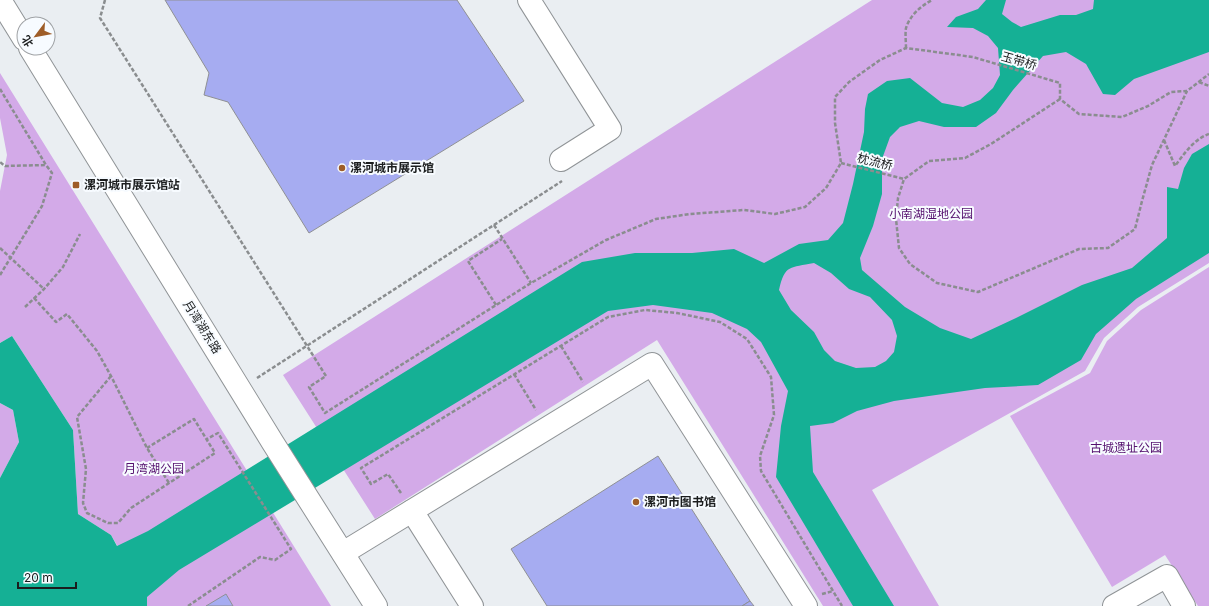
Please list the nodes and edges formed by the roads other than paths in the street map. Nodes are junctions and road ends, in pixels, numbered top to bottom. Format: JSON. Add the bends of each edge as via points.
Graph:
{"nodes":[{"id":1,"x":0,"y":0,"type":"edge"},
{"id":2,"x":529,"y":0,"type":"edge"},
{"id":3,"x":16,"y":26,"type":"edge"},
{"id":4,"x":35,"y":56,"type":"edge"},
{"id":5,"x":561,"y":160,"type":"road end"},
{"id":6,"x":412,"y":511,"type":"junction"},
{"id":7,"x":343,"y":553,"type":"junction"},
{"id":8,"x":376,"y":606,"type":"edge"},
{"id":9,"x":472,"y":606,"type":"edge"},
{"id":10,"x":806,"y":606,"type":"edge"},
{"id":11,"x":1114,"y":606,"type":"edge"},
{"id":12,"x":1184,"y":606,"type":"edge"}],
"edges":[{"from":1,"to":3,"type":"street"},
{"from":2,"to":5,"type":"street","via":[[610,129]]},
{"from":4,"to":7,"type":"street","name":"月湾湖东路"},
{"from":6,"to":7,"type":"street"},
{"from":6,"to":9,"type":"street"},
{"from":6,"to":10,"type":"street","via":[[652,364]]},
{"from":7,"to":8,"type":"street","name":"月湾湖东路"},
{"from":11,"to":12,"type":"street","via":[[1167,576]]}]}
